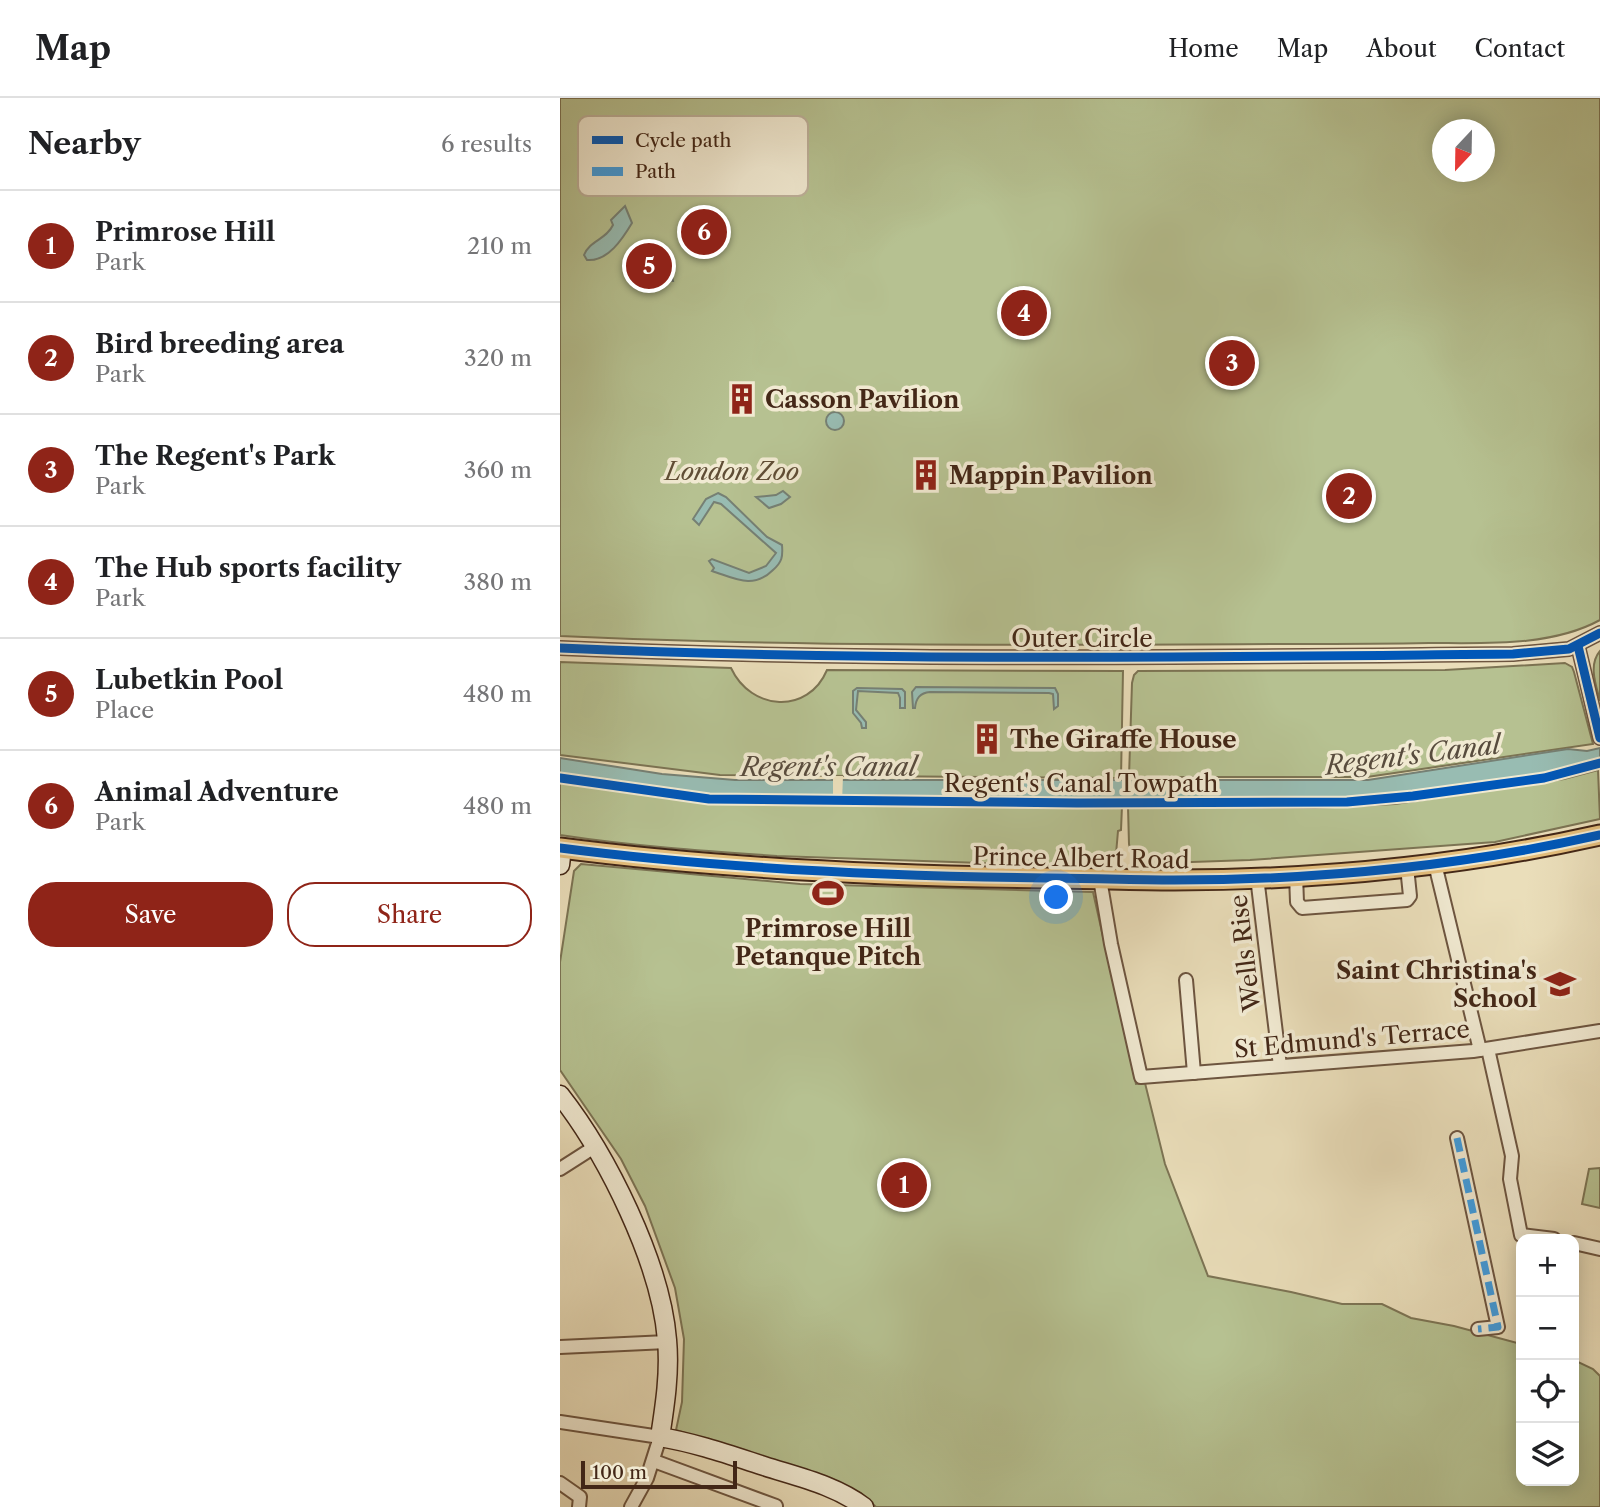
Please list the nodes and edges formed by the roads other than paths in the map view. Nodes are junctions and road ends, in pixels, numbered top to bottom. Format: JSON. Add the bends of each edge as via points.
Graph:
{"nodes":[{"id":1,"x":1600,"y":633,"type":"edge"},
{"id":2,"x":1578,"y":646,"type":"junction"},
{"id":3,"x":560,"y":648,"type":"edge"},
{"id":4,"x":1600,"y":738,"type":"edge"},
{"id":5,"x":1600,"y":835,"type":"edge"},
{"id":6,"x":561,"y":854,"type":"edge"},
{"id":7,"x":1435,"y":864,"type":"junction"},
{"id":8,"x":1407,"y":867,"type":"junction"},
{"id":9,"x":1296,"y":875,"type":"junction"},
{"id":10,"x":1257,"y":877,"type":"junction"},
{"id":11,"x":1100,"y":879,"type":"junction"},
{"id":12,"x":1186,"y":980,"type":"dead end"},
{"id":13,"x":1600,"y":1031,"type":"edge"},
{"id":14,"x":1484,"y":1050,"type":"junction"},
{"id":15,"x":1280,"y":1066,"type":"junction"},
{"id":16,"x":1194,"y":1073,"type":"junction"},
{"id":17,"x":560,"y":1095,"type":"edge"},
{"id":18,"x":1457,"y":1138,"type":"dead end"},
{"id":19,"x":596,"y":1146,"type":"junction"},
{"id":20,"x":560,"y":1169,"type":"edge"},
{"id":21,"x":1521,"y":1234,"type":"edge"},
{"id":22,"x":1579,"y":1244,"type":"edge"},
{"id":23,"x":1600,"y":1249,"type":"edge"},
{"id":24,"x":1478,"y":1329,"type":"dead end"},
{"id":25,"x":667,"y":1342,"type":"junction"},
{"id":26,"x":560,"y":1347,"type":"edge"},
{"id":27,"x":560,"y":1422,"type":"edge"},
{"id":28,"x":660,"y":1437,"type":"junction"},
{"id":29,"x":654,"y":1461,"type":"junction"},
{"id":30,"x":560,"y":1483,"type":"edge"},
{"id":31,"x":635,"y":1505,"type":"edge"},
{"id":32,"x":776,"y":1506,"type":"edge"},
{"id":33,"x":579,"y":1507,"type":"edge"},
{"id":34,"x":864,"y":1507,"type":"edge"}],
"edges":[{"from":1,"to":2,"type":"street","name":"Outer Circle"},
{"from":2,"to":3,"type":"street","name":"Outer Circle","via":[[1513,654],[1131,658],[743,655]]},
{"from":2,"to":4,"type":"street"},
{"from":5,"to":7,"type":"main road","name":"Prince Albert Road"},
{"from":6,"to":11,"type":"main road","name":"Prince Albert Road","via":[[783,870]]},
{"from":7,"to":8,"type":"main road","name":"Prince Albert Road"},
{"from":7,"to":14,"type":"street"},
{"from":8,"to":9,"type":"main road","name":"Prince Albert Road"},
{"from":8,"to":9,"type":"street","via":[[1407,900],[1301,908]]},
{"from":9,"to":10,"type":"main road","name":"Prince Albert Road"},
{"from":10,"to":11,"type":"main road","name":"Prince Albert Road"},
{"from":10,"to":15,"type":"street","name":"Wells Rise"},
{"from":11,"to":16,"type":"street","name":"St Edmund's Terrace","via":[[1141,1077]]},
{"from":12,"to":16,"type":"street"},
{"from":13,"to":14,"type":"street","name":"St Edmund's Terrace"},
{"from":14,"to":15,"type":"street","name":"St Edmund's Terrace"},
{"from":14,"to":21,"type":"street","via":[[1512,1156],[1510,1179]]},
{"from":15,"to":16,"type":"street","name":"St Edmund's Terrace"},
{"from":17,"to":19,"type":"street"},
{"from":18,"to":24,"type":"street","via":[[1498,1327]]},
{"from":19,"to":20,"type":"street"},
{"from":19,"to":25,"type":"street","via":[[647,1259]]},
{"from":22,"to":23,"type":"street"},
{"from":25,"to":26,"type":"street"},
{"from":25,"to":28,"type":"street"},
{"from":27,"to":28,"type":"street"},
{"from":28,"to":29,"type":"street"},
{"from":28,"to":34,"type":"street","via":[[816,1482]]},
{"from":29,"to":31,"type":"street"},
{"from":29,"to":32,"type":"street"},
{"from":30,"to":33,"type":"street","via":[[580,1497]]}]}
